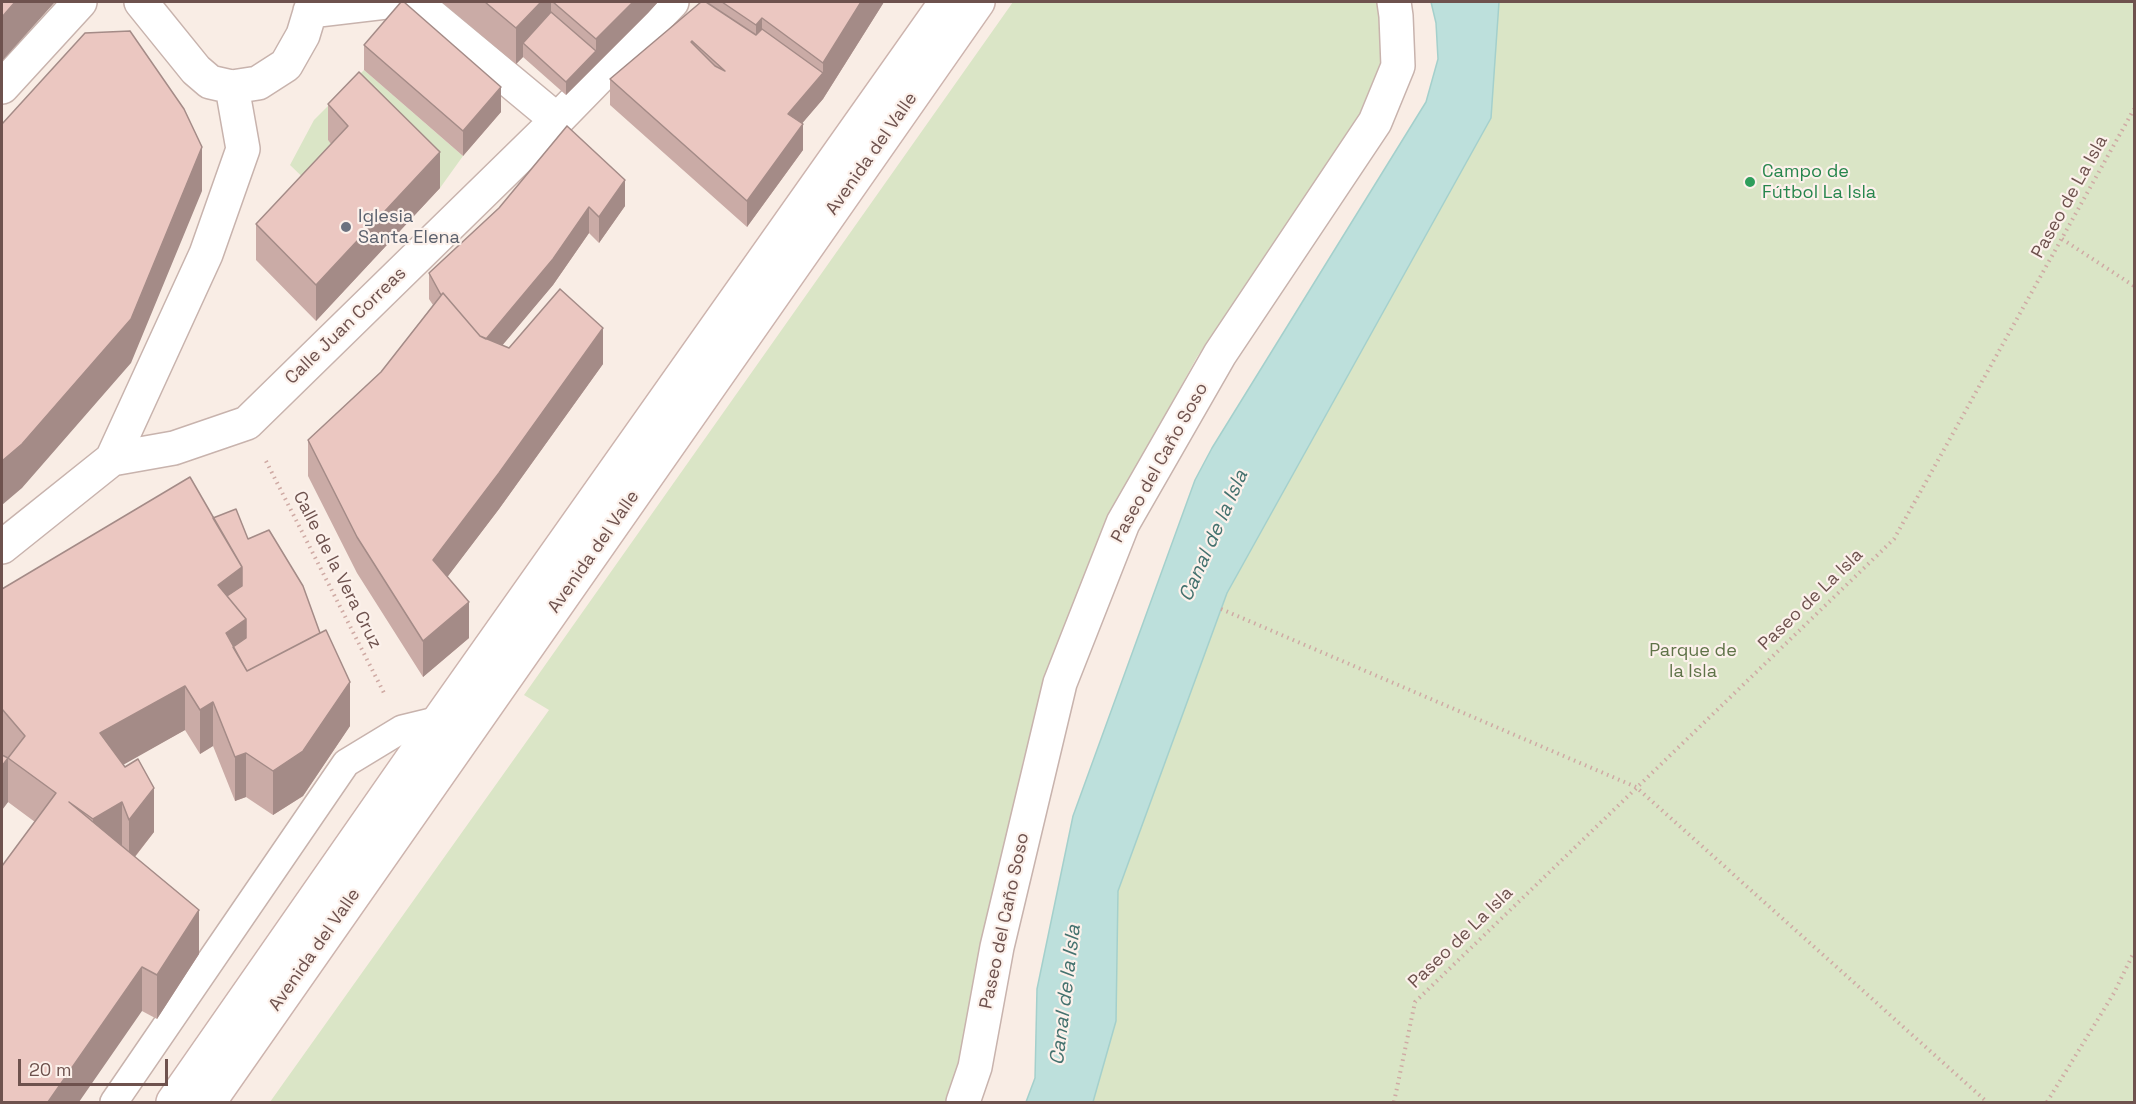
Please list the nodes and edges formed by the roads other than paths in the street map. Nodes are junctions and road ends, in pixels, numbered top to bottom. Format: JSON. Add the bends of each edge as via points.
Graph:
{"nodes":[{"id":1,"x":80,"y":2,"type":"edge"},
{"id":2,"x":141,"y":2,"type":"edge"},
{"id":3,"x":386,"y":2,"type":"edge"},
{"id":4,"x":416,"y":2,"type":"edge"},
{"id":5,"x":672,"y":2,"type":"edge"},
{"id":6,"x":945,"y":2,"type":"edge"},
{"id":7,"x":978,"y":2,"type":"edge"},
{"id":8,"x":1394,"y":2,"type":"edge"},
{"id":9,"x":312,"y":6,"type":"edge"},
{"id":10,"x":2,"y":87,"type":"edge"},
{"id":11,"x":232,"y":87,"type":"junction"},
{"id":12,"x":557,"y":120,"type":"junction"},
{"id":13,"x":111,"y":459,"type":"junction"},
{"id":14,"x":2,"y":547,"type":"edge"},
{"id":15,"x":439,"y":720,"type":"junction"},
{"id":16,"x":114,"y":1102,"type":"edge"},
{"id":17,"x":172,"y":1102,"type":"edge"},
{"id":18,"x":209,"y":1102,"type":"edge"},
{"id":19,"x":963,"y":1102,"type":"edge"}],
"edges":[{"from":1,"to":10,"type":"street"},
{"from":2,"to":11,"type":"street","via":[[196,70],[210,82]]},
{"from":3,"to":9,"type":"street"},
{"from":4,"to":12,"type":"street"},
{"from":5,"to":12,"type":"street","name":"Calle Juan Correas"},
{"from":6,"to":15,"type":"street","name":"Avenida del Valle"},
{"from":7,"to":18,"type":"street","name":"Avenida del Valle"},
{"from":8,"to":19,"type":"street","name":"Paseo del Caño Soso","via":[[1398,66],[1375,122],[1220,354],[1123,524],[1060,683],[997,947],[975,1067]]},
{"from":9,"to":11,"type":"street","via":[[303,35],[286,65],[258,83]]},
{"from":11,"to":13,"type":"street","via":[[243,149],[206,254]]},
{"from":12,"to":13,"type":"street","name":"Calle Juan Correas","via":[[247,423],[174,448]]},
{"from":13,"to":14,"type":"street"},
{"from":15,"to":16,"type":"lane","via":[[402,729],[346,763]]},
{"from":15,"to":17,"type":"street","name":"Avenida del Valle"}]}
